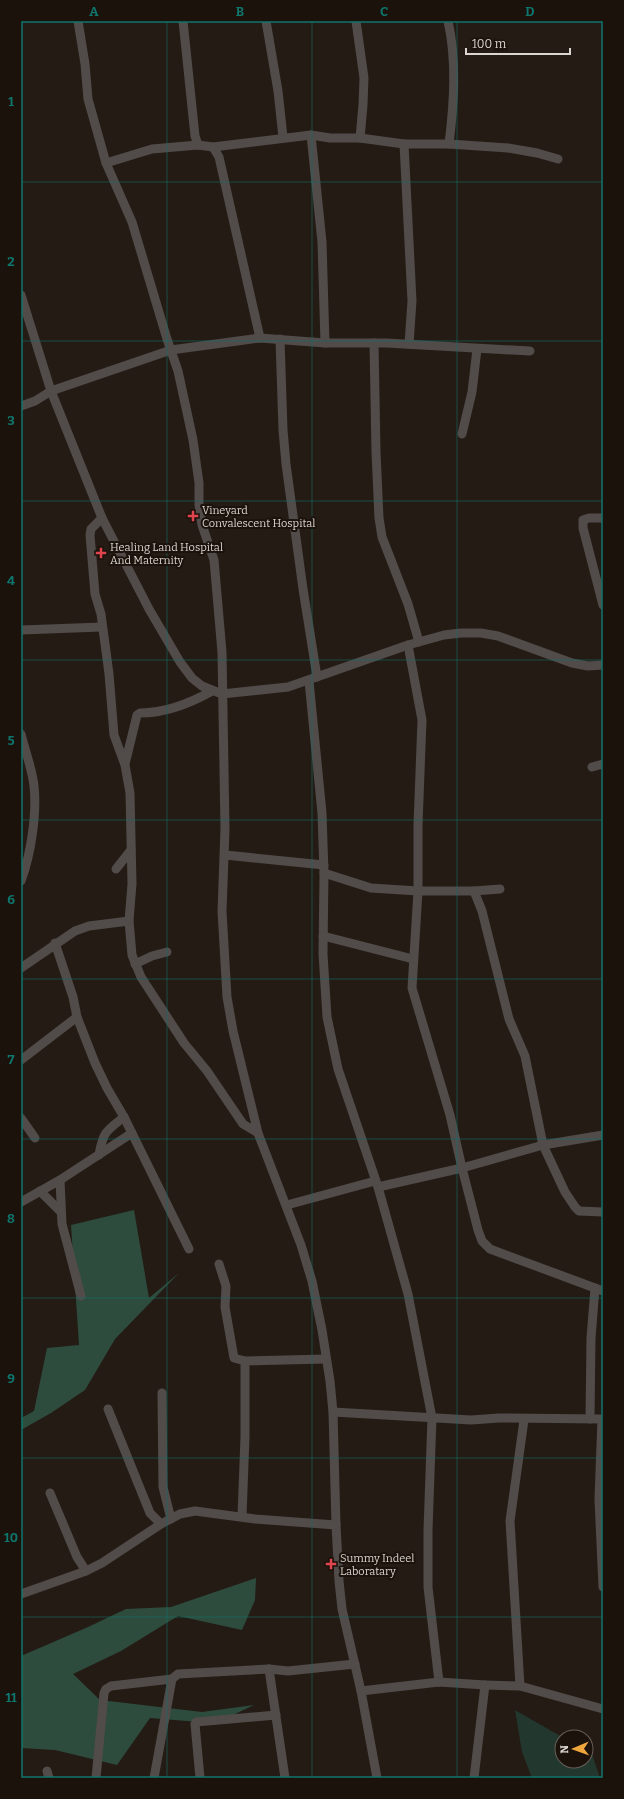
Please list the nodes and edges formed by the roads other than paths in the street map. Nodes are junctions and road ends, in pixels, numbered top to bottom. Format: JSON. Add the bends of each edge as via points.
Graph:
{"nodes":[{"id":1,"x":78,"y":21,"type":"edge"},
{"id":2,"x":183,"y":21,"type":"edge"},
{"id":3,"x":266,"y":21,"type":"edge"},
{"id":4,"x":356,"y":21,"type":"edge"},
{"id":5,"x":448,"y":21,"type":"edge"},
{"id":6,"x":311,"y":135,"type":"junction"},
{"id":7,"x":283,"y":137,"type":"junction"},
{"id":8,"x":360,"y":138,"type":"junction"},
{"id":9,"x":404,"y":144,"type":"junction"},
{"id":10,"x":449,"y":144,"type":"junction"},
{"id":11,"x":198,"y":145,"type":"junction"},
{"id":12,"x":213,"y":147,"type":"junction"},
{"id":13,"x":558,"y":159,"type":"dead end"},
{"id":14,"x":106,"y":163,"type":"junction"},
{"id":15,"x":21,"y":295,"type":"edge"},
{"id":16,"x":260,"y":338,"type":"junction"},
{"id":17,"x":280,"y":339,"type":"junction"},
{"id":18,"x":325,"y":343,"type":"junction"},
{"id":19,"x":374,"y":343,"type":"junction"},
{"id":20,"x":409,"y":344,"type":"junction"},
{"id":21,"x":477,"y":349,"type":"junction"},
{"id":22,"x":171,"y":350,"type":"junction"},
{"id":23,"x":530,"y":351,"type":"dead end"},
{"id":24,"x":51,"y":391,"type":"junction"},
{"id":25,"x":21,"y":406,"type":"edge"},
{"id":26,"x":462,"y":434,"type":"dead end"},
{"id":27,"x":102,"y":518,"type":"junction"},
{"id":28,"x":603,"y":518,"type":"edge"},
{"id":29,"x":603,"y":605,"type":"edge"},
{"id":30,"x":102,"y":627,"type":"junction"},
{"id":31,"x":21,"y":630,"type":"edge"},
{"id":32,"x":419,"y":642,"type":"junction"},
{"id":33,"x":408,"y":645,"type":"junction"},
{"id":34,"x":603,"y":665,"type":"edge"},
{"id":35,"x":313,"y":679,"type":"junction"},
{"id":36,"x":212,"y":691,"type":"junction"},
{"id":37,"x":222,"y":694,"type":"junction"},
{"id":38,"x":21,"y":734,"type":"edge"},
{"id":39,"x":603,"y":764,"type":"edge"},
{"id":40,"x":125,"y":765,"type":"junction"},
{"id":41,"x":592,"y":767,"type":"dead end"},
{"id":42,"x":131,"y":850,"type":"junction"},
{"id":43,"x":225,"y":855,"type":"junction"},
{"id":44,"x":116,"y":869,"type":"dead end"},
{"id":45,"x":324,"y":869,"type":"junction"},
{"id":46,"x":21,"y":881,"type":"edge"},
{"id":47,"x":500,"y":889,"type":"dead end"},
{"id":48,"x":418,"y":891,"type":"junction"},
{"id":49,"x":474,"y":891,"type":"junction"},
{"id":50,"x":129,"y":922,"type":"junction"},
{"id":51,"x":323,"y":936,"type":"junction"},
{"id":52,"x":55,"y":943,"type":"junction"},
{"id":53,"x":168,"y":952,"type":"dead end"},
{"id":54,"x":413,"y":959,"type":"junction"},
{"id":55,"x":135,"y":964,"type":"junction"},
{"id":56,"x":21,"y":968,"type":"edge"},
{"id":57,"x":77,"y":1017,"type":"junction"},
{"id":58,"x":21,"y":1060,"type":"edge"},
{"id":59,"x":124,"y":1117,"type":"junction"},
{"id":60,"x":21,"y":1118,"type":"edge"},
{"id":61,"x":132,"y":1133,"type":"junction"},
{"id":62,"x":258,"y":1133,"type":"junction"},
{"id":63,"x":603,"y":1135,"type":"edge"},
{"id":64,"x":34,"y":1138,"type":"dead end"},
{"id":65,"x":543,"y":1145,"type":"junction"},
{"id":66,"x":99,"y":1155,"type":"junction"},
{"id":67,"x":462,"y":1168,"type":"junction"},
{"id":68,"x":60,"y":1180,"type":"junction"},
{"id":69,"x":376,"y":1184,"type":"junction"},
{"id":70,"x":40,"y":1190,"type":"junction"},
{"id":71,"x":21,"y":1202,"type":"edge"},
{"id":72,"x":287,"y":1205,"type":"junction"},
{"id":73,"x":60,"y":1211,"type":"junction"},
{"id":74,"x":603,"y":1212,"type":"edge"},
{"id":75,"x":189,"y":1249,"type":"dead end"},
{"id":76,"x":219,"y":1264,"type":"dead end"},
{"id":77,"x":599,"y":1290,"type":"edge"},
{"id":78,"x":81,"y":1296,"type":"dead end"},
{"id":79,"x":326,"y":1359,"type":"junction"},
{"id":80,"x":245,"y":1361,"type":"junction"},
{"id":81,"x":162,"y":1393,"type":"dead end"},
{"id":82,"x":108,"y":1409,"type":"dead end"},
{"id":83,"x":333,"y":1412,"type":"junction"},
{"id":84,"x":432,"y":1418,"type":"junction"},
{"id":85,"x":590,"y":1419,"type":"junction"},
{"id":86,"x":602,"y":1419,"type":"edge"},
{"id":87,"x":524,"y":1420,"type":"junction"},
{"id":88,"x":50,"y":1493,"type":"dead end"},
{"id":89,"x":601,"y":1499,"type":"edge"},
{"id":90,"x":242,"y":1516,"type":"junction"},
{"id":91,"x":171,"y":1519,"type":"junction"},
{"id":92,"x":161,"y":1524,"type":"junction"},
{"id":93,"x":336,"y":1525,"type":"junction"},
{"id":94,"x":86,"y":1571,"type":"junction"},
{"id":95,"x":603,"y":1587,"type":"edge"},
{"id":96,"x":21,"y":1594,"type":"edge"},
{"id":97,"x":355,"y":1664,"type":"junction"},
{"id":98,"x":269,"y":1669,"type":"junction"},
{"id":99,"x":172,"y":1679,"type":"junction"},
{"id":100,"x":439,"y":1682,"type":"junction"},
{"id":101,"x":485,"y":1685,"type":"junction"},
{"id":102,"x":520,"y":1686,"type":"junction"},
{"id":103,"x":361,"y":1690,"type":"junction"},
{"id":104,"x":603,"y":1709,"type":"edge"},
{"id":105,"x":276,"y":1715,"type":"junction"},
{"id":106,"x":96,"y":1778,"type":"edge"},
{"id":107,"x":154,"y":1778,"type":"edge"},
{"id":108,"x":200,"y":1778,"type":"edge"},
{"id":109,"x":285,"y":1778,"type":"edge"},
{"id":110,"x":377,"y":1778,"type":"edge"},
{"id":111,"x":474,"y":1778,"type":"edge"}],
"edges":[{"from":1,"to":14,"type":"street","via":[[88,99]]},
{"from":2,"to":11,"type":"street"},
{"from":3,"to":7,"type":"street"},
{"from":4,"to":8,"type":"street","via":[[364,78]]},
{"from":5,"to":10,"type":"street","via":[[454,85]]},
{"from":6,"to":7,"type":"street"},
{"from":6,"to":8,"type":"street"},
{"from":6,"to":18,"type":"street","via":[[322,242]]},
{"from":7,"to":12,"type":"street"},
{"from":8,"to":9,"type":"street"},
{"from":9,"to":10,"type":"street"},
{"from":9,"to":20,"type":"street","via":[[412,301]]},
{"from":10,"to":13,"type":"street","via":[[508,148]]},
{"from":11,"to":12,"type":"street"},
{"from":11,"to":14,"type":"street","via":[[152,149]]},
{"from":12,"to":16,"type":"street","via":[[219,157]]},
{"from":14,"to":22,"type":"street","via":[[132,222]]},
{"from":15,"to":24,"type":"street"},
{"from":16,"to":17,"type":"street"},
{"from":16,"to":22,"type":"street"},
{"from":17,"to":18,"type":"street"},
{"from":17,"to":35,"type":"street","via":[[286,464]]},
{"from":18,"to":19,"type":"street"},
{"from":19,"to":20,"type":"street"},
{"from":19,"to":32,"type":"street","via":[[379,518],[382,537],[408,604]]},
{"from":20,"to":21,"type":"street"},
{"from":21,"to":23,"type":"street"},
{"from":21,"to":26,"type":"street","via":[[472,392]]},
{"from":22,"to":24,"type":"street"},
{"from":22,"to":37,"type":"street","via":[[193,440],[202,525],[214,560],[222,652]]},
{"from":24,"to":25,"type":"street"},
{"from":24,"to":27,"type":"street"},
{"from":27,"to":30,"type":"street","via":[[91,529],[90,534],[95,594]]},
{"from":27,"to":36,"type":"street","via":[[149,609],[180,662],[192,678]]},
{"from":28,"to":29,"type":"street","via":[[583,520],[582,528]]},
{"from":30,"to":31,"type":"street"},
{"from":30,"to":40,"type":"street","via":[[114,735]]},
{"from":32,"to":33,"type":"street"},
{"from":32,"to":34,"type":"street","via":[[444,635],[481,633],[498,636],[572,663]]},
{"from":33,"to":35,"type":"street"},
{"from":33,"to":48,"type":"street","via":[[422,720]]},
{"from":35,"to":37,"type":"street","via":[[274,690]]},
{"from":35,"to":45,"type":"street"},
{"from":36,"to":37,"type":"street"},
{"from":36,"to":40,"type":"street","via":[[173,709],[137,715]]},
{"from":37,"to":43,"type":"street"},
{"from":38,"to":46,"type":"street","via":[[34,785],[34,801],[33,827]]},
{"from":39,"to":41,"type":"street"},
{"from":40,"to":42,"type":"street","via":[[131,805]]},
{"from":42,"to":44,"type":"street"},
{"from":42,"to":50,"type":"street"},
{"from":43,"to":45,"type":"street"},
{"from":43,"to":62,"type":"street","via":[[222,911],[227,997]]},
{"from":45,"to":48,"type":"street","via":[[371,888]]},
{"from":45,"to":51,"type":"street"},
{"from":47,"to":49,"type":"street"},
{"from":48,"to":49,"type":"street"},
{"from":48,"to":54,"type":"street"},
{"from":49,"to":65,"type":"street","via":[[482,911],[509,1019],[525,1056]]},
{"from":50,"to":52,"type":"street","via":[[89,926]]},
{"from":50,"to":55,"type":"street"},
{"from":51,"to":54,"type":"street"},
{"from":51,"to":69,"type":"street","via":[[327,1017],[332,1047]]},
{"from":52,"to":56,"type":"street"},
{"from":52,"to":57,"type":"street"},
{"from":53,"to":55,"type":"street"},
{"from":54,"to":67,"type":"street","via":[[412,988],[450,1115]]},
{"from":55,"to":62,"type":"street","via":[[141,978],[184,1043],[207,1071],[243,1124]]},
{"from":57,"to":58,"type":"street"},
{"from":57,"to":59,"type":"street","via":[[95,1063]]},
{"from":59,"to":61,"type":"street"},
{"from":59,"to":66,"type":"street","via":[[107,1130],[102,1138]]},
{"from":60,"to":64,"type":"street"},
{"from":61,"to":66,"type":"street"},
{"from":61,"to":75,"type":"street"},
{"from":62,"to":72,"type":"street"},
{"from":63,"to":65,"type":"street"},
{"from":65,"to":67,"type":"street"},
{"from":65,"to":74,"type":"street","via":[[565,1192],[575,1207],[579,1211]]},
{"from":66,"to":68,"type":"street"},
{"from":67,"to":69,"type":"street"},
{"from":67,"to":77,"type":"street","via":[[478,1230],[485,1246]]},
{"from":68,"to":70,"type":"street"},
{"from":68,"to":73,"type":"street"},
{"from":69,"to":72,"type":"street"},
{"from":69,"to":84,"type":"street","via":[[408,1294]]},
{"from":70,"to":71,"type":"street"},
{"from":70,"to":73,"type":"street"},
{"from":72,"to":79,"type":"street","via":[[312,1281]]},
{"from":73,"to":78,"type":"street"},
{"from":76,"to":80,"type":"street","via":[[226,1286],[225,1307],[234,1358]]},
{"from":77,"to":85,"type":"street","via":[[590,1345]]},
{"from":79,"to":80,"type":"street"},
{"from":79,"to":83,"type":"street"},
{"from":80,"to":90,"type":"street"},
{"from":81,"to":91,"type":"street","via":[[163,1487]]},
{"from":82,"to":92,"type":"street","via":[[150,1513]]},
{"from":83,"to":84,"type":"street"},
{"from":83,"to":93,"type":"street"},
{"from":84,"to":87,"type":"street"},
{"from":84,"to":100,"type":"street","via":[[428,1587]]},
{"from":85,"to":86,"type":"street"},
{"from":85,"to":87,"type":"street"},
{"from":86,"to":89,"type":"street"},
{"from":87,"to":102,"type":"street","via":[[510,1521]]},
{"from":88,"to":94,"type":"street","via":[[77,1557]]},
{"from":89,"to":95,"type":"street"},
{"from":90,"to":91,"type":"street","via":[[195,1511]]},
{"from":90,"to":93,"type":"street"},
{"from":91,"to":92,"type":"street"},
{"from":92,"to":94,"type":"street"},
{"from":93,"to":97,"type":"street","via":[[342,1610]]},
{"from":94,"to":96,"type":"street"},
{"from":97,"to":98,"type":"street","via":[[288,1672]]},
{"from":97,"to":103,"type":"street"},
{"from":98,"to":99,"type":"street","via":[[178,1674]]},
{"from":98,"to":105,"type":"street"},
{"from":99,"to":106,"type":"street","via":[[111,1686],[106,1689]]},
{"from":99,"to":107,"type":"street"},
{"from":100,"to":101,"type":"street"},
{"from":100,"to":103,"type":"street"},
{"from":101,"to":102,"type":"street"},
{"from":101,"to":111,"type":"street"},
{"from":102,"to":104,"type":"street"},
{"from":103,"to":110,"type":"street"},
{"from":105,"to":108,"type":"street","via":[[196,1722]]},
{"from":105,"to":109,"type":"street"}]}
